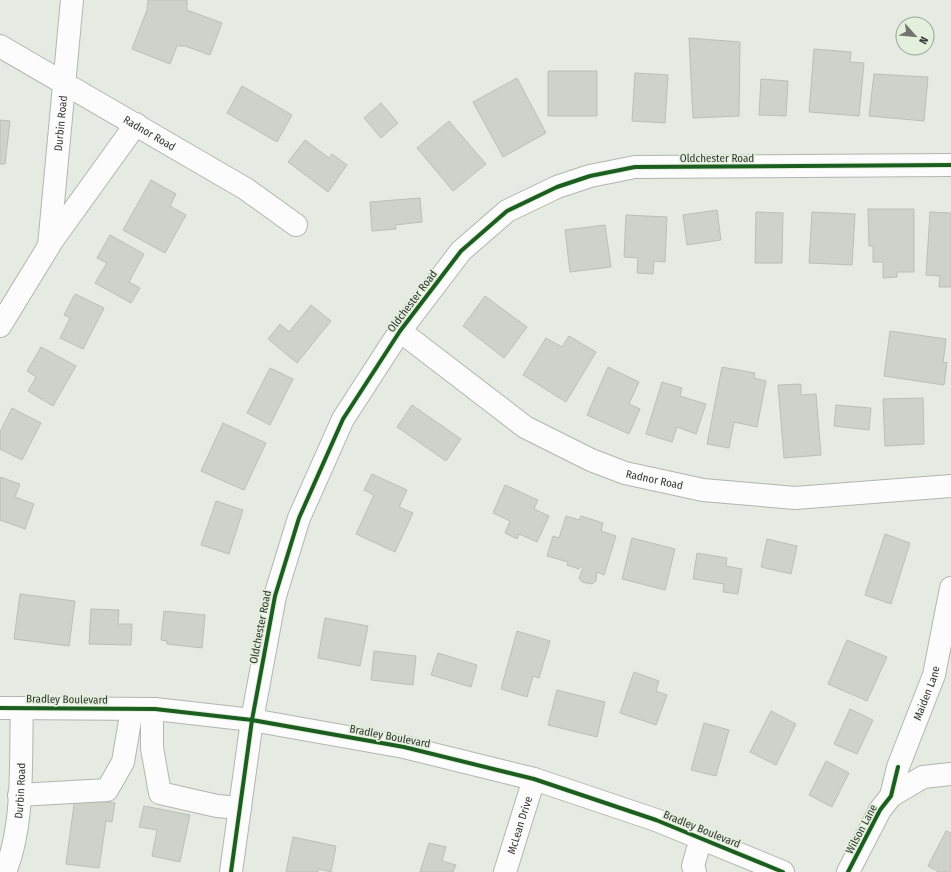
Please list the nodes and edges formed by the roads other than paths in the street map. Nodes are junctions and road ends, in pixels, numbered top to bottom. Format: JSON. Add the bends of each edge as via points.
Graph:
{"nodes":[{"id":1,"x":72,"y":0,"type":"edge"},
{"id":2,"x":0,"y":46,"type":"edge"},
{"id":3,"x":64,"y":83,"type":"junction"},
{"id":4,"x":136,"y":124,"type":"junction"},
{"id":5,"x":951,"y":165,"type":"edge"},
{"id":6,"x":296,"y":225,"type":"dead end"},
{"id":7,"x":49,"y":246,"type":"junction"},
{"id":8,"x":0,"y":326,"type":"edge"},
{"id":9,"x":400,"y":331,"type":"junction"},
{"id":10,"x":951,"y":486,"type":"edge"},
{"id":11,"x":951,"y":588,"type":"edge"},
{"id":12,"x":0,"y":708,"type":"edge"},
{"id":13,"x":22,"y":708,"type":"junction"},
{"id":14,"x":142,"y":709,"type":"junction"},
{"id":15,"x":252,"y":720,"type":"junction"},
{"id":16,"x":951,"y":774,"type":"edge"},
{"id":17,"x":534,"y":779,"type":"junction"},
{"id":18,"x":19,"y":795,"type":"junction"},
{"id":19,"x":892,"y":796,"type":"junction"},
{"id":20,"x":240,"y":808,"type":"junction"},
{"id":21,"x":701,"y":838,"type":"junction"},
{"id":22,"x":5,"y":872,"type":"edge"},
{"id":23,"x":231,"y":872,"type":"edge"},
{"id":24,"x":505,"y":872,"type":"edge"},
{"id":25,"x":695,"y":872,"type":"edge"},
{"id":26,"x":783,"y":872,"type":"edge"},
{"id":27,"x":848,"y":872,"type":"edge"}],
"edges":[{"from":1,"to":3,"type":"street","name":"Durbin Road"},
{"from":2,"to":3,"type":"street","name":"Radnor Road"},
{"from":3,"to":4,"type":"street","name":"Radnor Road"},
{"from":3,"to":7,"type":"street","name":"Durbin Road"},
{"from":4,"to":6,"type":"street","name":"Radnor Road","via":[[246,189]]},
{"from":4,"to":7,"type":"street","name":"Durbin Road"},
{"from":5,"to":9,"type":"street","name":"Oldchester Road","via":[[635,167],[590,176],[557,187],[508,211],[461,251]]},
{"from":7,"to":8,"type":"street","name":"Durbin Road"},
{"from":9,"to":10,"type":"street","name":"Radnor Road","via":[[525,427],[625,474],[703,490],[795,498]]},
{"from":9,"to":15,"type":"street","name":"Oldchester Road","via":[[343,419],[299,518],[275,596]]},
{"from":11,"to":19,"type":"street","name":"Maiden Lane","via":[[934,675],[898,767]]},
{"from":12,"to":13,"type":"street","name":"Bradley Boulevard"},
{"from":13,"to":14,"type":"street","name":"Bradley Boulevard"},
{"from":13,"to":18,"type":"street","name":"Durbin Road"},
{"from":14,"to":15,"type":"street","name":"Bradley Boulevard"},
{"from":14,"to":18,"type":"street","via":[[123,762],[107,790]]},
{"from":14,"to":20,"type":"street","via":[[160,793],[217,806]]},
{"from":15,"to":17,"type":"street","name":"Bradley Boulevard","via":[[404,747]]},
{"from":15,"to":20,"type":"street","name":"Oldchester Road"},
{"from":16,"to":19,"type":"street","name":"Wilson Lane","via":[[923,777]]},
{"from":17,"to":21,"type":"street","name":"Bradley Boulevard"},
{"from":17,"to":24,"type":"street","name":"McLean Drive"},
{"from":18,"to":22,"type":"street","name":"Durbin Road","via":[[18,821],[10,861]]},
{"from":19,"to":27,"type":"street","name":"Wilson Lane","via":[[880,810]]},
{"from":20,"to":23,"type":"street","name":"Oldchester Road"},
{"from":21,"to":25,"type":"street","via":[[693,866]]},
{"from":21,"to":26,"type":"street","name":"Bradley Boulevard"}]}
